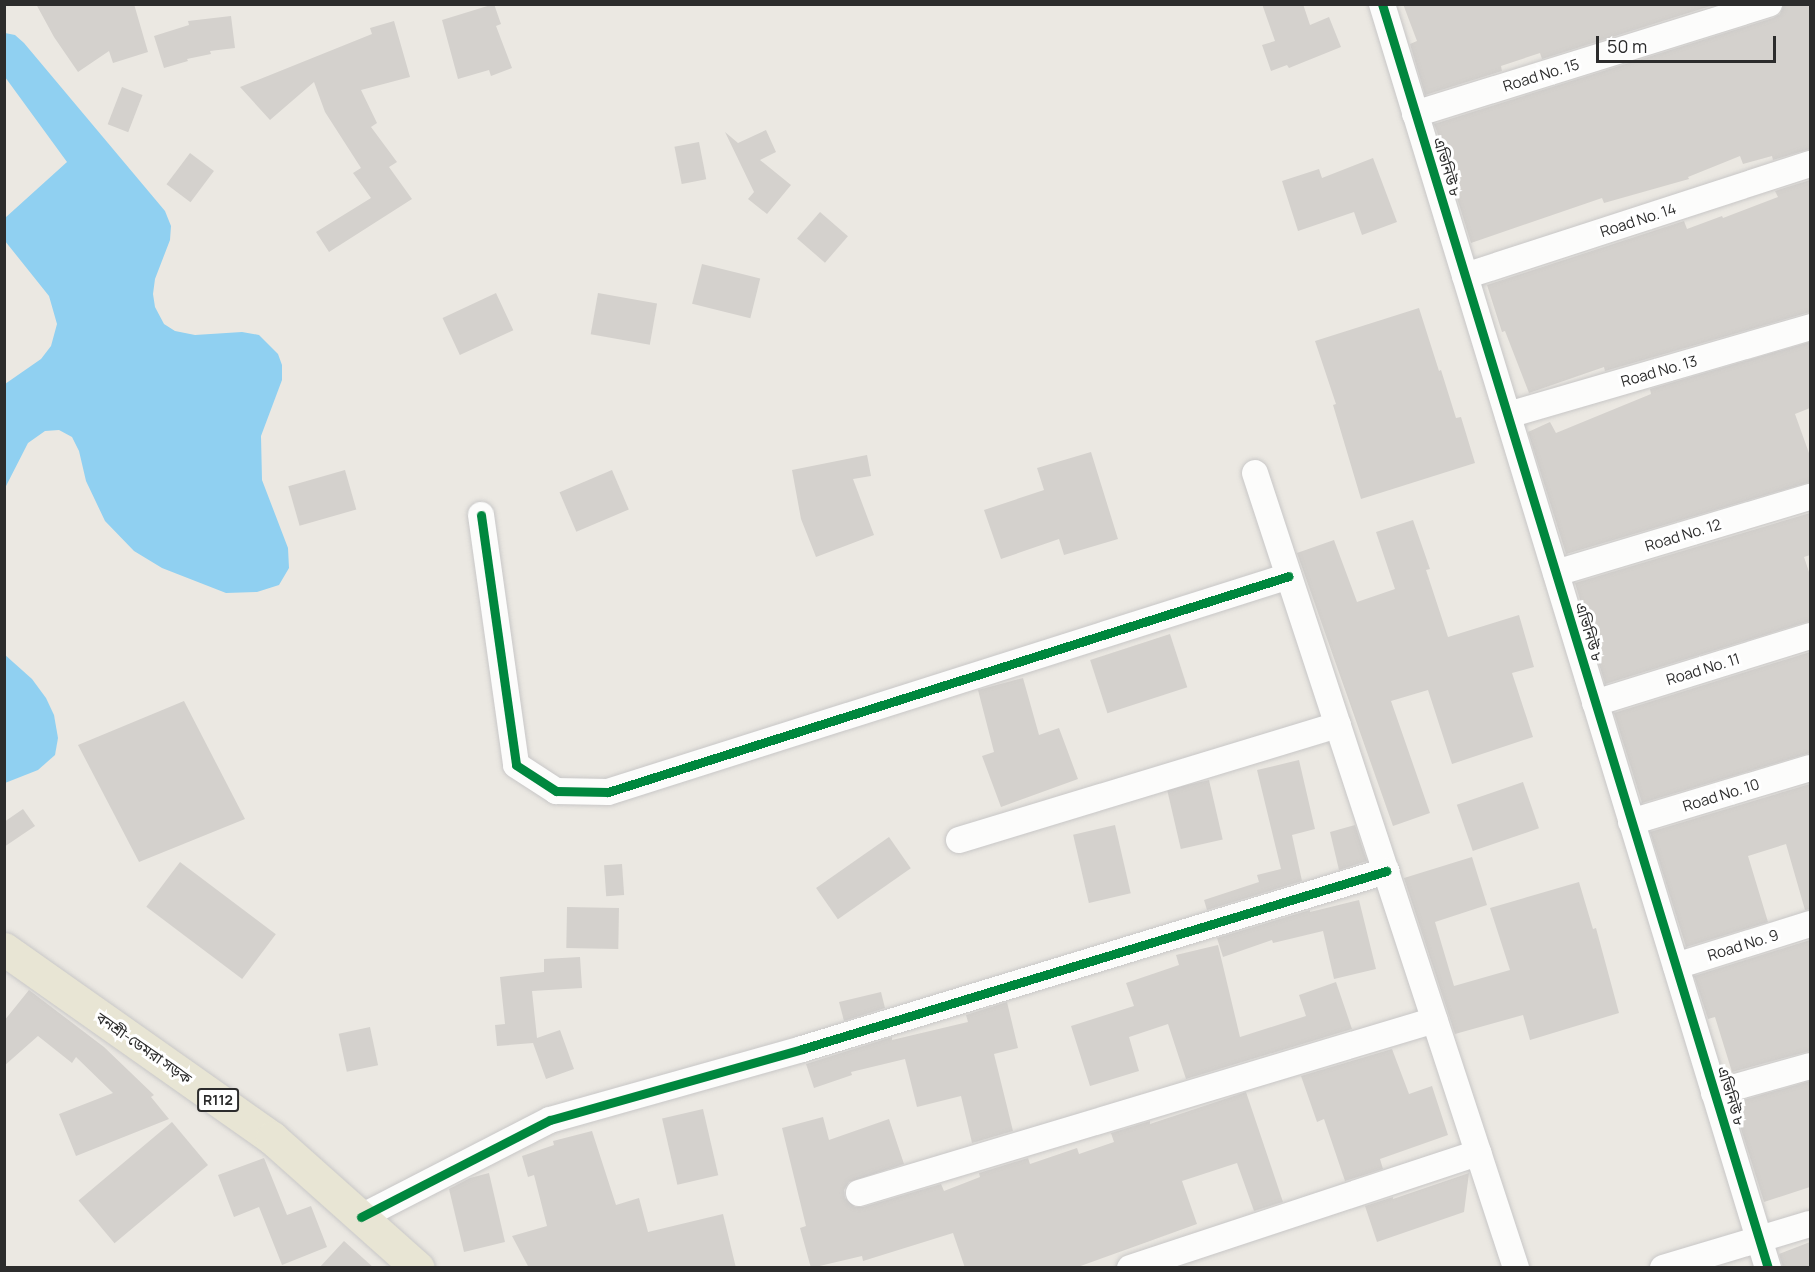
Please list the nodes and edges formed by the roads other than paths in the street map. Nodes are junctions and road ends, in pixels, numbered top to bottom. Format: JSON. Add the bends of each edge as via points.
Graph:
{"nodes":[{"id":1,"x":1382,"y":4,"type":"edge"},
{"id":2,"x":1769,"y":4,"type":"edge"},
{"id":3,"x":1415,"y":114,"type":"junction"},
{"id":4,"x":1810,"y":164,"type":"edge"},
{"id":5,"x":1465,"y":276,"type":"junction"},
{"id":6,"x":1810,"y":327,"type":"edge"},
{"id":7,"x":1508,"y":415,"type":"junction"},
{"id":8,"x":1255,"y":473,"type":"dead end"},
{"id":9,"x":1810,"y":498,"type":"edge"},
{"id":10,"x":481,"y":515,"type":"dead end"},
{"id":11,"x":1556,"y":573,"type":"junction"},
{"id":12,"x":1289,"y":576,"type":"junction"},
{"id":13,"x":1810,"y":636,"type":"edge"},
{"id":14,"x":1595,"y":703,"type":"junction"},
{"id":15,"x":1338,"y":725,"type":"junction"},
{"id":16,"x":1810,"y":768,"type":"edge"},
{"id":17,"x":1631,"y":822,"type":"junction"},
{"id":18,"x":958,"y":840,"type":"dead end"},
{"id":19,"x":1386,"y":871,"type":"junction"},
{"id":20,"x":1810,"y":924,"type":"edge"},
{"id":21,"x":4,"y":949,"type":"edge"},
{"id":22,"x":1676,"y":966,"type":"junction"},
{"id":23,"x":1435,"y":1020,"type":"junction"},
{"id":24,"x":1810,"y":1066,"type":"edge"},
{"id":25,"x":1714,"y":1093,"type":"junction"},
{"id":26,"x":1479,"y":1153,"type":"junction"},
{"id":27,"x":859,"y":1193,"type":"dead end"},
{"id":28,"x":361,"y":1217,"type":"junction"},
{"id":29,"x":1810,"y":1224,"type":"edge"},
{"id":30,"x":1759,"y":1239,"type":"junction"},
{"id":31,"x":418,"y":1268,"type":"edge"},
{"id":32,"x":1130,"y":1268,"type":"edge"},
{"id":33,"x":1516,"y":1268,"type":"edge"},
{"id":34,"x":1663,"y":1268,"type":"edge"},
{"id":35,"x":1768,"y":1268,"type":"edge"}],
"edges":[{"from":1,"to":3,"type":"street","name":"এভিনিউ ৮"},
{"from":2,"to":3,"type":"street","name":"Road No. 15"},
{"from":3,"to":5,"type":"street","name":"এভিনিউ ৮"},
{"from":4,"to":5,"type":"street","name":"Road No. 14"},
{"from":5,"to":7,"type":"street","name":"এভিনিউ ৮"},
{"from":6,"to":7,"type":"street","name":"Road No. 13"},
{"from":7,"to":11,"type":"street","name":"এভিনিউ ৮"},
{"from":8,"to":12,"type":"street"},
{"from":9,"to":11,"type":"street","name":"Road No. 12"},
{"from":10,"to":12,"type":"street","via":[[516,765],[555,791],[608,792]]},
{"from":11,"to":14,"type":"street","name":"এভিনিউ ৮"},
{"from":12,"to":15,"type":"street"},
{"from":13,"to":14,"type":"street","name":"Road No. 11"},
{"from":14,"to":17,"type":"street","name":"এভিনিউ ৮"},
{"from":15,"to":18,"type":"street"},
{"from":15,"to":19,"type":"street"},
{"from":16,"to":17,"type":"street","name":"Road No. 10"},
{"from":17,"to":22,"type":"street","name":"এভিনিউ ৮"},
{"from":19,"to":23,"type":"street"},
{"from":19,"to":28,"type":"street","via":[[802,1049],[550,1120]]},
{"from":20,"to":22,"type":"street","name":"Road No. 9"},
{"from":21,"to":28,"type":"main road","name":"বনশ্রী-ডেমরা সড়ক","number":"R112","via":[[272,1138]]},
{"from":22,"to":25,"type":"street","name":"এভিনিউ ৮"},
{"from":23,"to":26,"type":"street"},
{"from":23,"to":27,"type":"street"},
{"from":24,"to":25,"type":"street"},
{"from":25,"to":30,"type":"street","name":"এভিনিউ ৮"},
{"from":26,"to":32,"type":"street"},
{"from":26,"to":33,"type":"street"},
{"from":28,"to":31,"type":"main road","name":"বনশ্রী-ডেমরা সড়ক","number":"R112"},
{"from":29,"to":30,"type":"street"},
{"from":30,"to":34,"type":"street"},
{"from":30,"to":35,"type":"street","name":"এভিনিউ ৮"}]}
